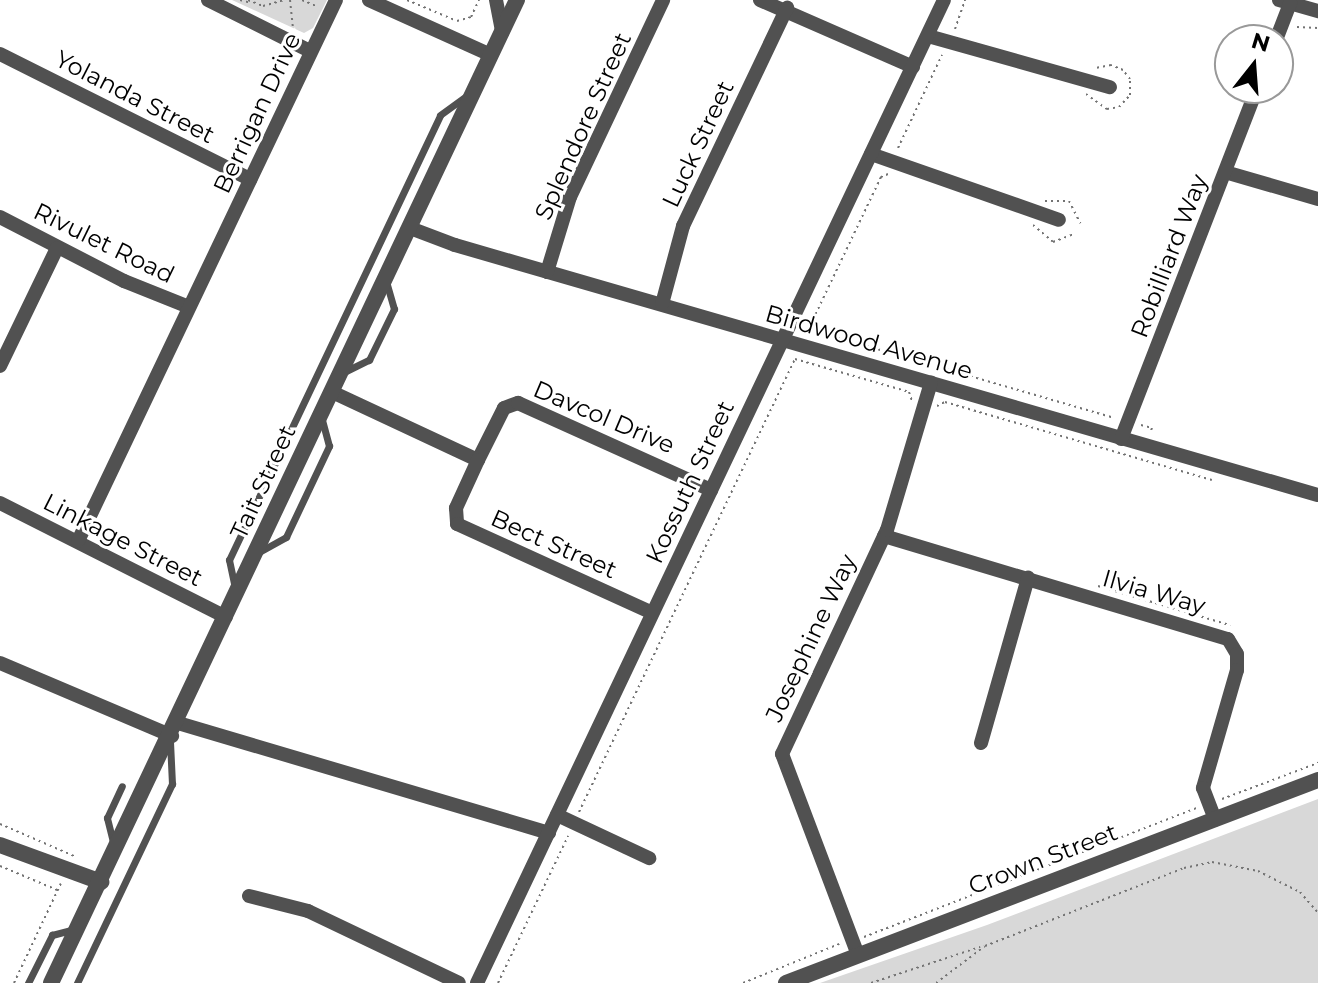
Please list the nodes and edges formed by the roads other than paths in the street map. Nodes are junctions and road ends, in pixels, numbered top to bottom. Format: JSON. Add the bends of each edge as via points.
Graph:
{"nodes":[{"id":1,"x":208,"y":0,"type":"edge"},
{"id":2,"x":336,"y":0,"type":"edge"},
{"id":3,"x":369,"y":0,"type":"edge"},
{"id":4,"x":496,"y":0,"type":"edge"},
{"id":5,"x":517,"y":0,"type":"edge"},
{"id":6,"x":663,"y":0,"type":"edge"},
{"id":7,"x":760,"y":0,"type":"edge"},
{"id":8,"x":944,"y":0,"type":"edge"},
{"id":9,"x":1284,"y":2,"type":"edge"},
{"id":10,"x":787,"y":8,"type":"junction"},
{"id":11,"x":1318,"y":11,"type":"edge"},
{"id":12,"x":1283,"y":24,"type":"edge"},
{"id":13,"x":502,"y":33,"type":"junction"},
{"id":14,"x":928,"y":36,"type":"junction"},
{"id":15,"x":310,"y":51,"type":"junction"},
{"id":16,"x":0,"y":54,"type":"edge"},
{"id":17,"x":491,"y":55,"type":"junction"},
{"id":18,"x":913,"y":67,"type":"junction"},
{"id":19,"x":1110,"y":87,"type":"dead end"},
{"id":20,"x":474,"y":91,"type":"junction"},
{"id":21,"x":1251,"y":104,"type":"edge"},
{"id":22,"x":871,"y":154,"type":"junction"},
{"id":23,"x":1225,"y":172,"type":"junction"},
{"id":24,"x":250,"y":179,"type":"junction"},
{"id":25,"x":1318,"y":199,"type":"edge"},
{"id":26,"x":0,"y":217,"type":"edge"},
{"id":27,"x":1059,"y":220,"type":"dead end"},
{"id":28,"x":410,"y":228,"type":"junction"},
{"id":29,"x":57,"y":248,"type":"junction"},
{"id":30,"x":547,"y":272,"type":"junction"},
{"id":31,"x":662,"y":304,"type":"junction"},
{"id":32,"x":189,"y":307,"type":"junction"},
{"id":33,"x":782,"y":341,"type":"junction"},
{"id":34,"x":1,"y":361,"type":"edge"},
{"id":35,"x":931,"y":382,"type":"junction"},
{"id":36,"x":332,"y":392,"type":"junction"},
{"id":37,"x":1121,"y":439,"type":"junction"},
{"id":38,"x":478,"y":460,"type":"junction"},
{"id":39,"x":711,"y":490,"type":"junction"},
{"id":40,"x":1318,"y":495,"type":"edge"},
{"id":41,"x":0,"y":503,"type":"edge"},
{"id":42,"x":884,"y":536,"type":"junction"},
{"id":43,"x":78,"y":541,"type":"junction"},
{"id":44,"x":1028,"y":578,"type":"junction"},
{"id":45,"x":237,"y":593,"type":"junction"},
{"id":46,"x":652,"y":613,"type":"junction"},
{"id":47,"x":226,"y":617,"type":"junction"},
{"id":48,"x":0,"y":663,"type":"edge"},
{"id":49,"x":173,"y":733,"type":"junction"},
{"id":50,"x":981,"y":743,"type":"dead end"},
{"id":51,"x":1318,"y":780,"type":"edge"},
{"id":52,"x":122,"y":786,"type":"dead end"},
{"id":53,"x":1212,"y":806,"type":"junction"},
{"id":54,"x":557,"y":815,"type":"junction"},
{"id":55,"x":549,"y":833,"type":"junction"},
{"id":56,"x":0,"y":845,"type":"edge"},
{"id":57,"x":113,"y":856,"type":"junction"},
{"id":58,"x":649,"y":858,"type":"dead end"},
{"id":59,"x":101,"y":882,"type":"junction"},
{"id":60,"x":249,"y":896,"type":"dead end"},
{"id":61,"x":77,"y":928,"type":"junction"},
{"id":62,"x":846,"y":945,"type":"junction"},
{"id":63,"x":28,"y":983,"type":"edge"},
{"id":64,"x":51,"y":983,"type":"edge"},
{"id":65,"x":77,"y":983,"type":"edge"},
{"id":66,"x":459,"y":983,"type":"edge"},
{"id":67,"x":477,"y":983,"type":"edge"},
{"id":68,"x":786,"y":983,"type":"edge"}],
"edges":[{"from":1,"to":15,"type":"street"},
{"from":2,"to":15,"type":"street","name":"Berrigan Drive"},
{"from":3,"to":17,"type":"street"},
{"from":4,"to":13,"type":"street"},
{"from":5,"to":13,"type":"street","name":"Tait Street"},
{"from":6,"to":30,"type":"street","name":"Splendore Street","via":[[570,197]]},
{"from":7,"to":10,"type":"street"},
{"from":8,"to":14,"type":"street","name":"Kossuth Street"},
{"from":9,"to":11,"type":"street"},
{"from":9,"to":12,"type":"street"},
{"from":10,"to":18,"type":"street"},
{"from":10,"to":31,"type":"street","name":"Luck Street","via":[[683,226]]},
{"from":13,"to":17,"type":"street","name":"Tait Street"},
{"from":14,"to":18,"type":"street","name":"Kossuth Street"},
{"from":14,"to":19,"type":"street"},
{"from":15,"to":24,"type":"street","name":"Berrigan Drive"},
{"from":16,"to":24,"type":"street","name":"Yolanda Street"},
{"from":17,"to":20,"type":"street","name":"Tait Street"},
{"from":18,"to":22,"type":"street","name":"Kossuth Street"},
{"from":20,"to":28,"type":"street","name":"Tait Street"},
{"from":20,"to":45,"type":"lane","via":[[441,112],[234,549],[228,566]]},
{"from":21,"to":23,"type":"street","name":"Robilliard Way"},
{"from":22,"to":27,"type":"street"},
{"from":22,"to":33,"type":"street","name":"Kossuth Street"},
{"from":23,"to":25,"type":"street"},
{"from":23,"to":37,"type":"street","name":"Robilliard Way","via":[[1134,423]]},
{"from":24,"to":32,"type":"street","name":"Berrigan Drive"},
{"from":26,"to":29,"type":"street","name":"Rivulet Road"},
{"from":28,"to":30,"type":"street","name":"Birdwood Avenue"},
{"from":28,"to":36,"type":"street","name":"Tait Street"},
{"from":29,"to":32,"type":"street","name":"Rivulet Road"},
{"from":29,"to":34,"type":"street"},
{"from":30,"to":31,"type":"street","name":"Birdwood Avenue"},
{"from":31,"to":33,"type":"street","name":"Birdwood Avenue"},
{"from":32,"to":43,"type":"street","name":"Berrigan Drive"},
{"from":33,"to":35,"type":"street","name":"Birdwood Avenue"},
{"from":33,"to":39,"type":"street","name":"Kossuth Street"},
{"from":35,"to":37,"type":"street","name":"Birdwood Avenue"},
{"from":35,"to":42,"type":"street","name":"Josephine Way"},
{"from":36,"to":38,"type":"street"},
{"from":36,"to":45,"type":"street","name":"Tait Street"},
{"from":37,"to":40,"type":"street","name":"Birdwood Avenue"},
{"from":38,"to":39,"type":"street","name":"Davcol Drive","via":[[502,411],[515,403]]},
{"from":38,"to":46,"type":"street","name":"Bect Street","via":[[455,510],[460,526]]},
{"from":39,"to":46,"type":"street","name":"Kossuth Street"},
{"from":41,"to":43,"type":"street","name":"Linkage Street"},
{"from":42,"to":44,"type":"street","name":"Ilvia Way"},
{"from":42,"to":62,"type":"street","name":"Josephine Way","via":[[782,754]]},
{"from":43,"to":47,"type":"street","name":"Linkage Street"},
{"from":44,"to":50,"type":"street"},
{"from":44,"to":53,"type":"street","name":"Ilvia Way","via":[[1214,632],[1232,645],[1237,670],[1204,784]]},
{"from":45,"to":47,"type":"street","name":"Tait Street"},
{"from":46,"to":54,"type":"street","name":"Kossuth Street"},
{"from":47,"to":49,"type":"street","name":"Tait Street"},
{"from":48,"to":49,"type":"street"},
{"from":49,"to":55,"type":"street"},
{"from":49,"to":57,"type":"street","name":"Tait Street"},
{"from":49,"to":65,"type":"lane","via":[[174,773],[168,794]]},
{"from":51,"to":53,"type":"street","name":"Crown Street"},
{"from":52,"to":57,"type":"lane","via":[[107,818]]},
{"from":53,"to":62,"type":"street","name":"Crown Street"},
{"from":54,"to":55,"type":"street","name":"Kossuth Street"},
{"from":54,"to":58,"type":"street"},
{"from":55,"to":67,"type":"street","name":"Kossuth Street"},
{"from":56,"to":59,"type":"street"},
{"from":57,"to":59,"type":"street","name":"Tait Street"},
{"from":59,"to":61,"type":"street","name":"Tait Street"},
{"from":60,"to":66,"type":"street","via":[[308,911]]},
{"from":61,"to":63,"type":"lane","via":[[52,935]]},
{"from":61,"to":64,"type":"street","name":"Tait Street"},
{"from":62,"to":68,"type":"street","name":"Crown Street"}]}
